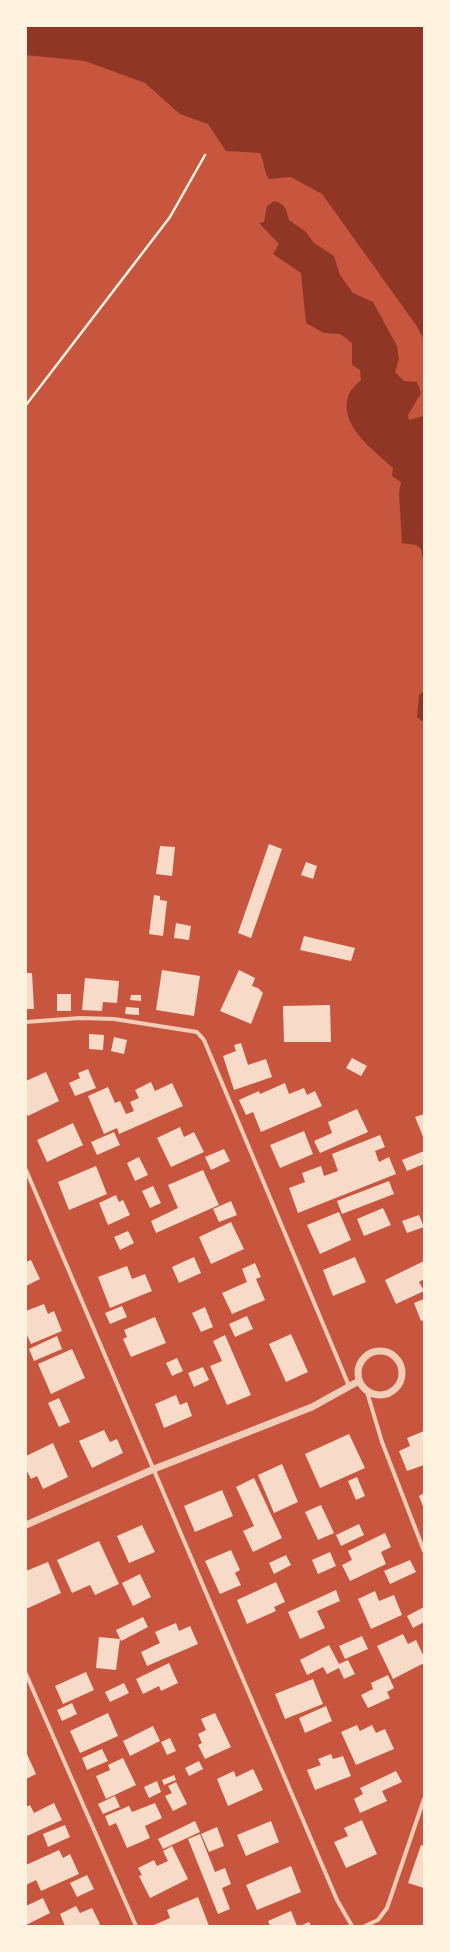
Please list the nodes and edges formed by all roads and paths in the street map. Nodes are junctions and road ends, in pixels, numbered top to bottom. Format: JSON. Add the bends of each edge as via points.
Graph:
{"nodes":[{"id":1,"x":205,"y":155,"type":"dead end"},
{"id":2,"x":26,"y":405,"type":"edge"},
{"id":3,"x":26,"y":1022,"type":"edge"},
{"id":4,"x":26,"y":1170,"type":"edge"},
{"id":5,"x":360,"y":1381,"type":"junction"},
{"id":6,"x":349,"y":1386,"type":"junction"},
{"id":7,"x":368,"y":1392,"type":"junction"},
{"id":8,"x":154,"y":1469,"type":"junction"},
{"id":9,"x":26,"y":1525,"type":"edge"},
{"id":10,"x":424,"y":1551,"type":"edge"},
{"id":11,"x":26,"y":1674,"type":"edge"},
{"id":12,"x":424,"y":1799,"type":"edge"},
{"id":13,"x":136,"y":1926,"type":"edge"},
{"id":14,"x":352,"y":1926,"type":"edge"},
{"id":15,"x":366,"y":1926,"type":"edge"}],
"edges":[{"from":1,"to":2,"type":"path","via":[[170,217]]},
{"from":3,"to":6,"type":"street","via":[[80,1018],[114,1019],[197,1032],[209,1051]]},
{"from":4,"to":8,"type":"street"},
{"from":5,"to":6,"type":"street"},
{"from":5,"to":7,"type":"street"},
{"from":5,"to":7,"type":"street","via":[[358,1371],[362,1360],[370,1353],[381,1351],[392,1354],[400,1362],[403,1374],[400,1385],[391,1394],[379,1396]]},
{"from":6,"to":8,"type":"street","via":[[312,1407]]},
{"from":7,"to":10,"type":"street","via":[[382,1442]]},
{"from":8,"to":9,"type":"street"},
{"from":8,"to":14,"type":"street","via":[[337,1900]]},
{"from":11,"to":13,"type":"street"},
{"from":12,"to":15,"type":"street","via":[[387,1908],[378,1920]]}]}
